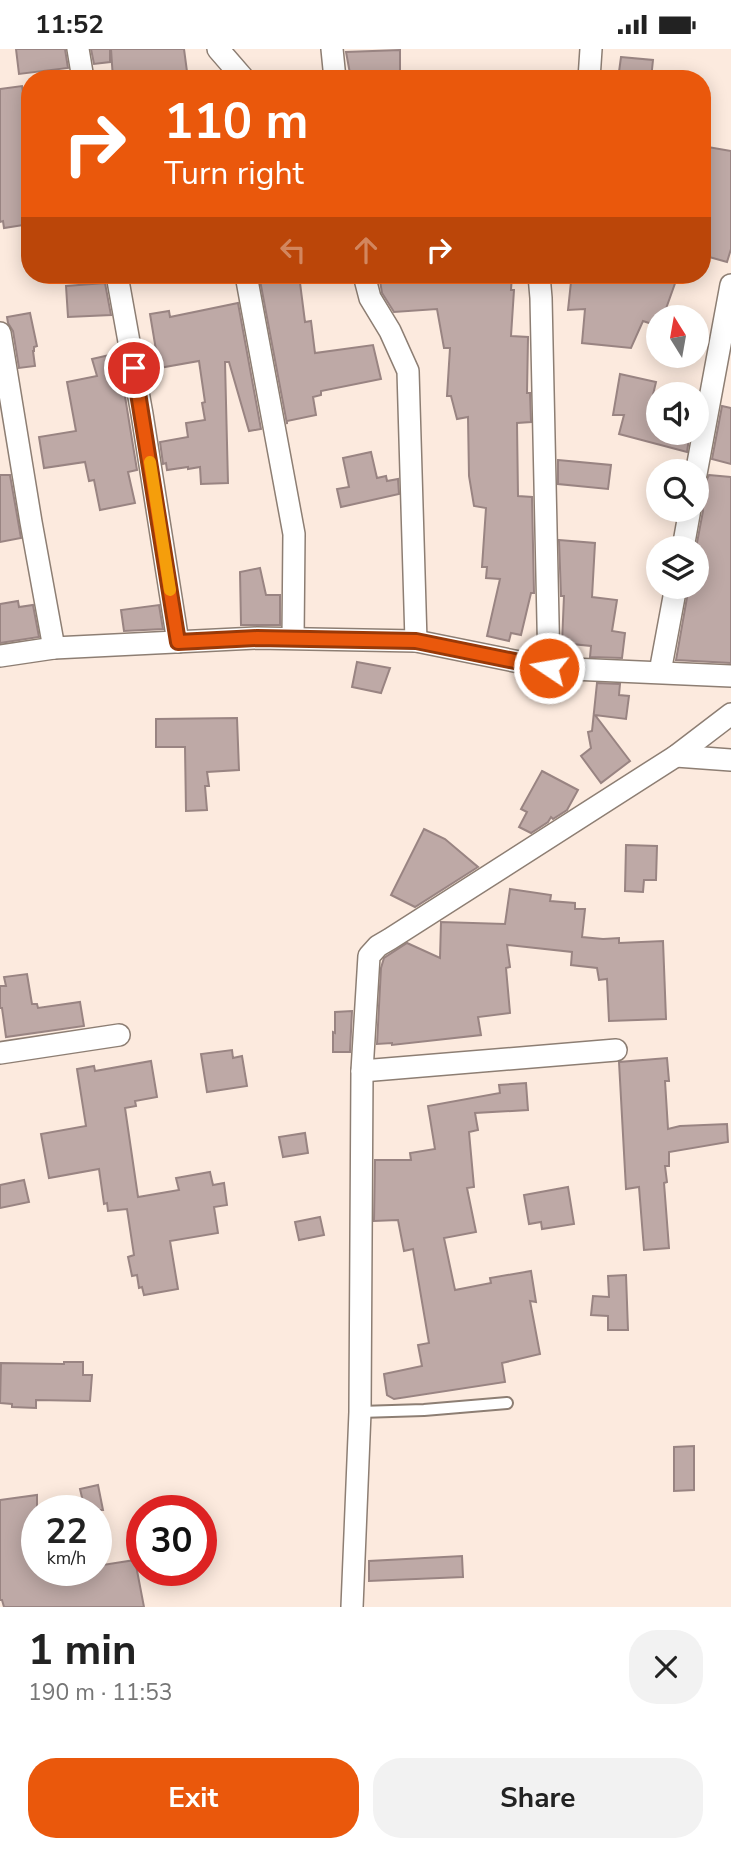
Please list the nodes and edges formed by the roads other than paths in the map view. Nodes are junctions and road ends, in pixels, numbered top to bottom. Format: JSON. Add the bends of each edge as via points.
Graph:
{"nodes":[{"id":1,"x":78,"y":49,"type":"edge"},
{"id":2,"x":218,"y":49,"type":"edge"},
{"id":3,"x":332,"y":49,"type":"edge"},
{"id":4,"x":591,"y":49,"type":"edge"},
{"id":5,"x":82,"y":70,"type":"edge"},
{"id":6,"x":236,"y":70,"type":"edge"},
{"id":7,"x":334,"y":70,"type":"edge"},
{"id":8,"x":590,"y":70,"type":"edge"},
{"id":9,"x":119,"y":284,"type":"edge"},
{"id":10,"x":248,"y":284,"type":"edge"},
{"id":11,"x":366,"y":284,"type":"edge"},
{"id":12,"x":540,"y":284,"type":"edge"},
{"id":13,"x":731,"y":285,"type":"edge"},
{"id":14,"x":0,"y":333,"type":"edge"},
{"id":15,"x":699,"y":459,"type":"edge"},
{"id":16,"x":674,"y":599,"type":"edge"},
{"id":17,"x":293,"y":638,"type":"junction"},
{"id":18,"x":416,"y":641,"type":"junction"},
{"id":19,"x":178,"y":642,"type":"junction"},
{"id":20,"x":54,"y":648,"type":"junction"},
{"id":21,"x":0,"y":656,"type":"edge"},
{"id":22,"x":549,"y":668,"type":"junction"},
{"id":23,"x":660,"y":672,"type":"junction"},
{"id":24,"x":731,"y":676,"type":"edge"},
{"id":25,"x":731,"y":714,"type":"edge"},
{"id":26,"x":676,"y":756,"type":"junction"},
{"id":27,"x":731,"y":760,"type":"edge"},
{"id":28,"x":119,"y":1035,"type":"dead end"},
{"id":29,"x":616,"y":1050,"type":"dead end"},
{"id":30,"x":0,"y":1053,"type":"edge"},
{"id":31,"x":362,"y":1071,"type":"junction"},
{"id":32,"x":506,"y":1403,"type":"dead end"},
{"id":33,"x":360,"y":1412,"type":"junction"},
{"id":34,"x":352,"y":1607,"type":"edge"}],
"edges":[{"from":1,"to":5,"type":"street"},
{"from":2,"to":6,"type":"street"},
{"from":3,"to":7,"type":"street"},
{"from":4,"to":8,"type":"street"},
{"from":9,"to":19,"type":"street"},
{"from":10,"to":17,"type":"street","via":[[294,534]]},
{"from":11,"to":18,"type":"street","via":[[408,371]]},
{"from":12,"to":22,"type":"street"},
{"from":13,"to":15,"type":"street"},
{"from":14,"to":20,"type":"street"},
{"from":16,"to":23,"type":"street"},
{"from":17,"to":18,"type":"street"},
{"from":17,"to":19,"type":"street"},
{"from":18,"to":22,"type":"street"},
{"from":19,"to":20,"type":"street"},
{"from":20,"to":21,"type":"street"},
{"from":22,"to":23,"type":"street"},
{"from":23,"to":24,"type":"street"},
{"from":25,"to":26,"type":"street"},
{"from":26,"to":27,"type":"street"},
{"from":26,"to":31,"type":"street","via":[[378,946],[369,956]]},
{"from":28,"to":30,"type":"street"},
{"from":29,"to":31,"type":"street"},
{"from":31,"to":33,"type":"street"},
{"from":32,"to":33,"type":"lane"},
{"from":33,"to":34,"type":"street"}]}
